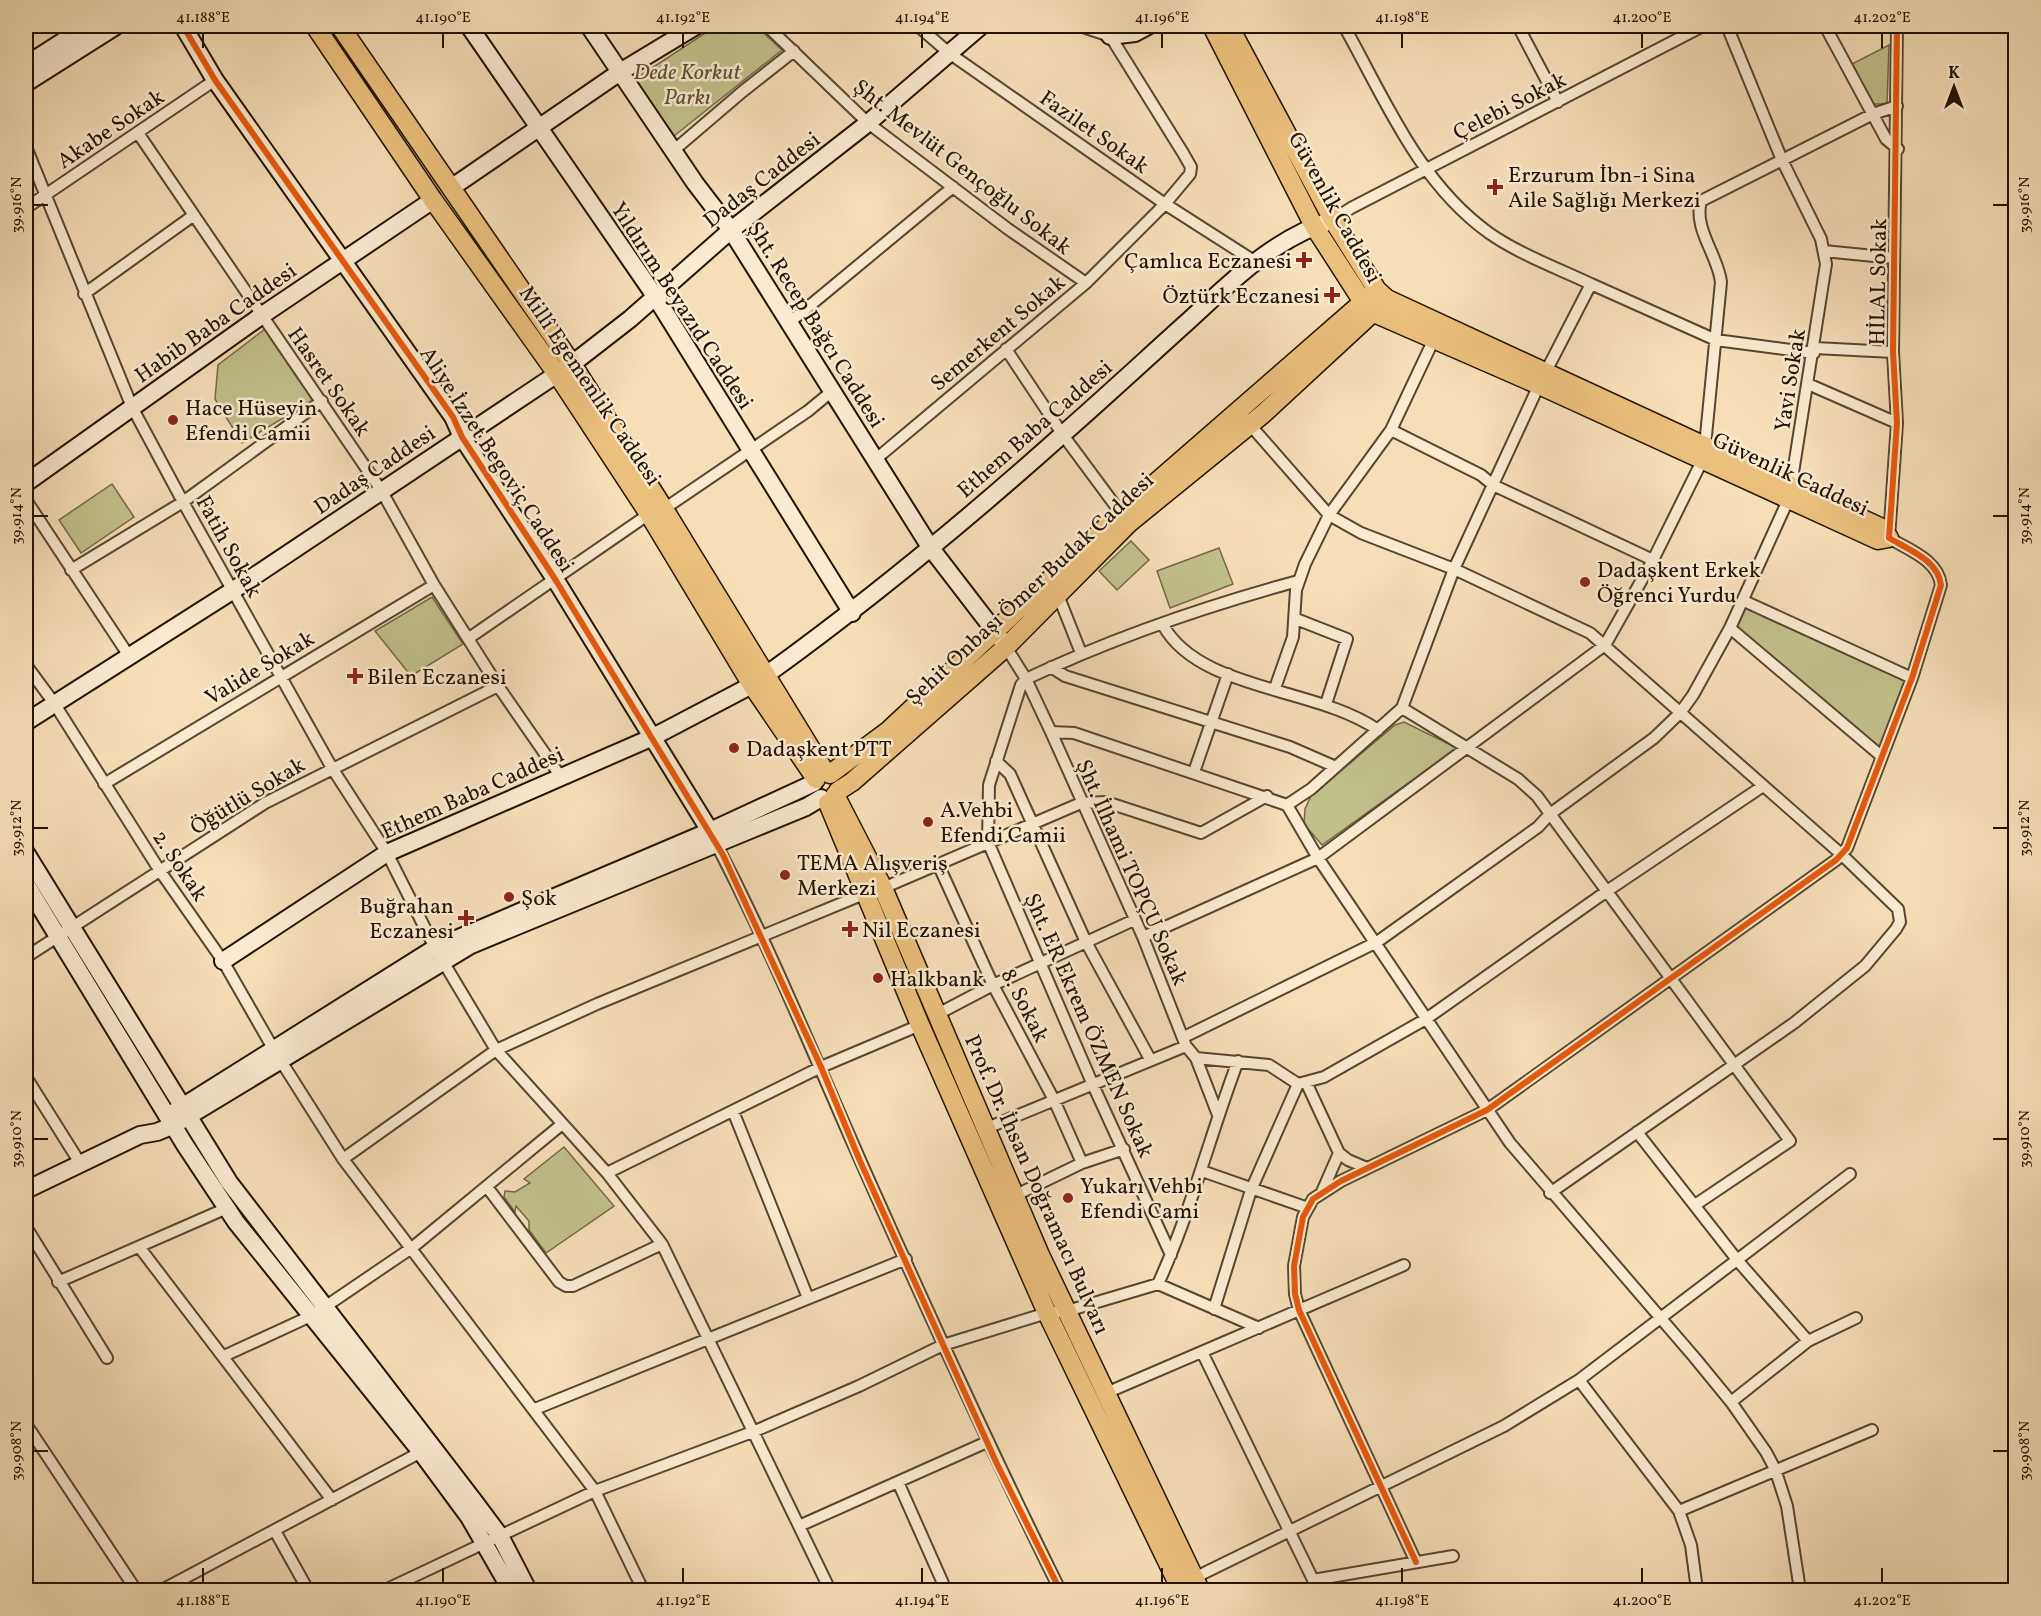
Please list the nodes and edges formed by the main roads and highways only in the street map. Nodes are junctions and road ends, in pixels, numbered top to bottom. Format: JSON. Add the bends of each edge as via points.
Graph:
{"nodes":[{"id":1,"x":315,"y":26,"type":"edge"},
{"id":2,"x":340,"y":26,"type":"edge"},
{"id":3,"x":1212,"y":26,"type":"edge"},
{"id":4,"x":1229,"y":26,"type":"edge"},
{"id":5,"x":1382,"y":294,"type":"junction"},
{"id":6,"x":1368,"y":308,"type":"junction"},
{"id":7,"x":565,"y":369,"type":"junction"},
{"id":8,"x":1543,"y":379,"type":"junction"},
{"id":9,"x":1125,"y":518,"type":"junction"},
{"id":10,"x":1889,"y":538,"type":"road end"},
{"id":11,"x":826,"y":787,"type":"junction"},
{"id":12,"x":1185,"y":1587,"type":"edge"}],
"edges":[{"from":1,"to":7,"type":"main road","name":"Millî Egemenlik Caddesi","via":[[433,200]]},
{"from":2,"to":7,"type":"main road","name":"Millî Egemenlik Caddesi","via":[[451,188]]},
{"from":3,"to":6,"type":"main road","name":"Güvenlik Caddesi","via":[[1314,226]]},
{"from":4,"to":5,"type":"main road","name":"Güvenlik Caddesi","via":[[1333,220]]},
{"from":5,"to":6,"type":"main road","name":"Şehit Onbaşı Ömer Budak Caddesi"},
{"from":5,"to":8,"type":"main road","name":"Güvenlik Caddesi"},
{"from":6,"to":8,"type":"main road","name":"Güvenlik Caddesi","via":[[1434,339]]},
{"from":6,"to":9,"type":"main road","name":"Şehit Onbaşı Ömer Budak Caddesi","via":[[1237,410]]},
{"from":6,"to":9,"type":"main road","name":"Şehit Onbaşı Ömer Budak Caddesi","via":[[1251,425]]},
{"from":7,"to":11,"type":"main road","name":"Millî Egemenlik Caddesi"},
{"from":8,"to":10,"type":"main road","name":"Güvenlik Caddesi","via":[[1790,491],[1878,540]]},
{"from":9,"to":11,"type":"main road","name":"Şehit Onbaşı Ömer Budak Caddesi","via":[[994,630]]},
{"from":9,"to":11,"type":"main road","name":"Şehit Onbaşı Ömer Budak Caddesi","via":[[1006,647],[852,782]]},
{"from":11,"to":12,"type":"main road","name":"Prof. Dr. İhsan Doğramacı Bulvarı","via":[[864,894],[1047,1313]]},
{"from":11,"to":12,"type":"main road","name":"Prof. Dr. İhsan Doğramacı Bulvarı","via":[[883,888],[1014,1196],[1106,1393]]}]}
